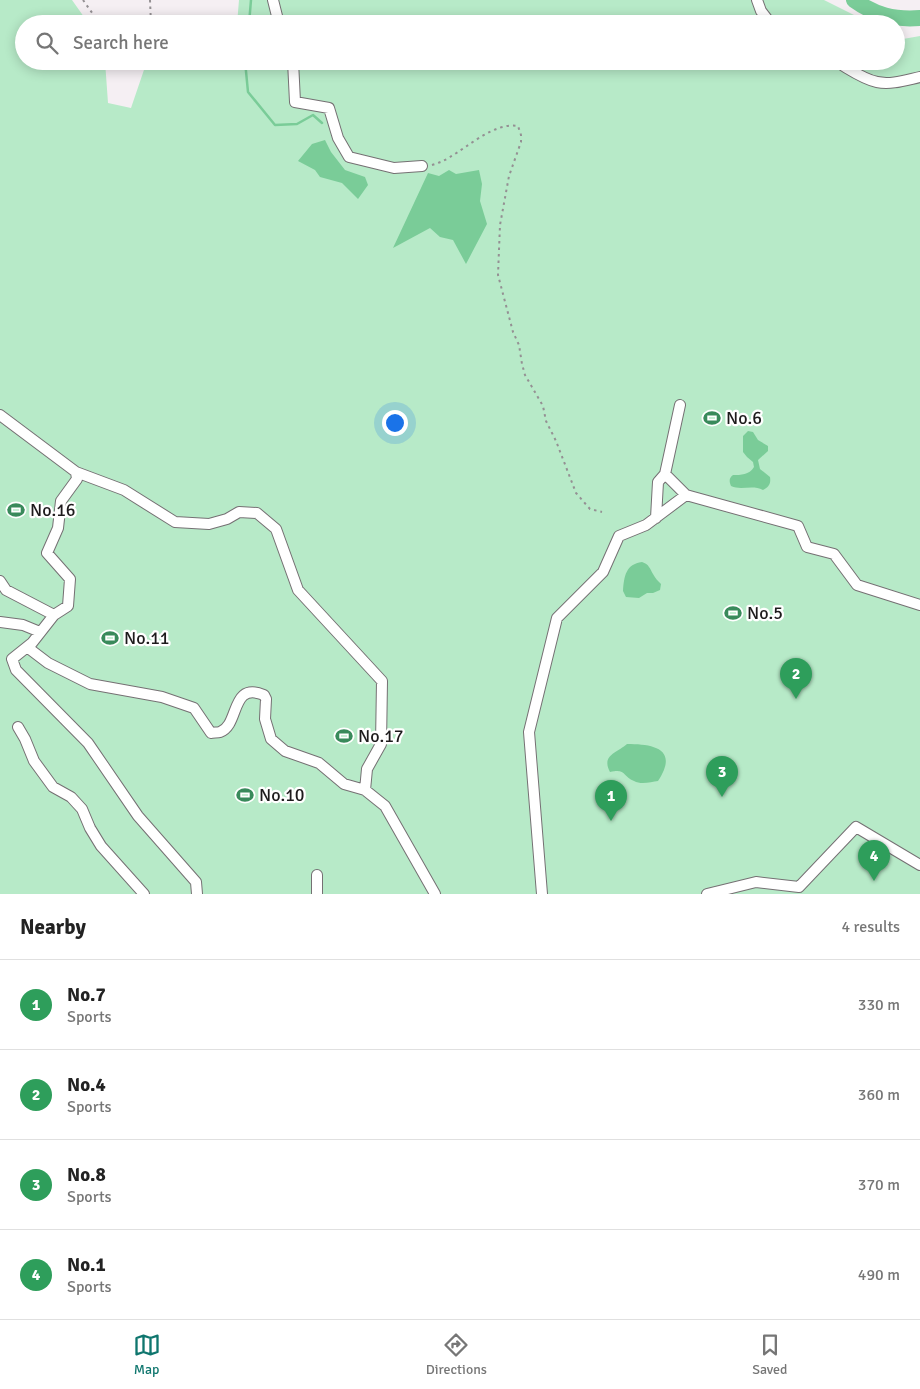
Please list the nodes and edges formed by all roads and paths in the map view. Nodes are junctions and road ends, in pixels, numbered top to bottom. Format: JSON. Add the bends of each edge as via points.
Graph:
{"nodes":[{"id":1,"x":83,"y":0,"type":"edge"},
{"id":2,"x":150,"y":0,"type":"edge"},
{"id":3,"x":272,"y":0,"type":"edge"},
{"id":4,"x":757,"y":0,"type":"edge"},
{"id":5,"x":94,"y":15,"type":"edge"},
{"id":6,"x":151,"y":15,"type":"edge"},
{"id":7,"x":276,"y":15,"type":"edge"},
{"id":8,"x":764,"y":15,"type":"edge"},
{"id":9,"x":293,"y":70,"type":"edge"},
{"id":10,"x":851,"y":70,"type":"edge"},
{"id":11,"x":920,"y":77,"type":"edge"},
{"id":12,"x":422,"y":166,"type":"joint"},
{"id":13,"x":680,"y":404,"type":"dead end"},
{"id":14,"x":0,"y":415,"type":"edge"},
{"id":15,"x":76,"y":472,"type":"junction"},
{"id":16,"x":665,"y":474,"type":"junction"},
{"id":17,"x":686,"y":495,"type":"junction"},
{"id":18,"x":602,"y":512,"type":"dead end"},
{"id":19,"x":656,"y":518,"type":"junction"},
{"id":20,"x":2,"y":588,"type":"edge"},
{"id":21,"x":920,"y":605,"type":"edge"},
{"id":22,"x":54,"y":615,"type":"junction"},
{"id":23,"x":0,"y":622,"type":"edge"},
{"id":24,"x":40,"y":632,"type":"junction"},
{"id":25,"x":27,"y":647,"type":"junction"},
{"id":26,"x":18,"y":727,"type":"dead end"},
{"id":27,"x":365,"y":790,"type":"junction"},
{"id":28,"x":920,"y":866,"type":"edge"},
{"id":29,"x":317,"y":875,"type":"dead end"},
{"id":30,"x":144,"y":894,"type":"edge"},
{"id":31,"x":198,"y":894,"type":"edge"},
{"id":32,"x":317,"y":894,"type":"edge"},
{"id":33,"x":435,"y":894,"type":"edge"},
{"id":34,"x":542,"y":894,"type":"edge"},
{"id":35,"x":707,"y":894,"type":"edge"}],
"edges":[{"from":1,"to":5,"type":"path"},
{"from":2,"to":6,"type":"path"},
{"from":3,"to":7,"type":"street"},
{"from":4,"to":8,"type":"street"},
{"from":9,"to":12,"type":"street","via":[[295,102],[329,108],[338,138],[349,157],[394,168]]},
{"from":10,"to":11,"type":"street","via":[[878,82]]},
{"from":12,"to":18,"type":"path","via":[[448,159],[488,132],[518,126],[521,142],[509,176],[500,225],[498,275],[525,375],[543,406],[576,493],[590,509]]},
{"from":13,"to":16,"type":"street"},
{"from":14,"to":15,"type":"street"},
{"from":15,"to":22,"type":"street","via":[[77,480],[61,501],[58,528],[47,553],[70,579],[68,606]]},
{"from":15,"to":27,"type":"street","via":[[124,490],[175,522],[209,524],[239,512],[256,513],[276,529],[298,590],[382,681],[381,744],[367,769]]},
{"from":16,"to":17,"type":"street"},
{"from":16,"to":19,"type":"street","via":[[658,482]]},
{"from":17,"to":19,"type":"street"},
{"from":17,"to":21,"type":"street","via":[[798,526],[807,547],[834,554],[857,586]]},
{"from":19,"to":34,"type":"street","via":[[619,536],[603,572],[557,618],[528,732]]},
{"from":20,"to":22,"type":"street"},
{"from":22,"to":24,"type":"street"},
{"from":23,"to":24,"type":"street","via":[[23,625]]},
{"from":24,"to":25,"type":"street"},
{"from":25,"to":27,"type":"street","via":[[48,663],[90,684],[162,697],[194,708],[211,733],[220,732],[228,726],[240,698],[256,691],[264,694],[264,719],[271,739],[284,751],[319,763],[344,784]]},
{"from":25,"to":31,"type":"street","via":[[12,658],[16,670],[88,743],[138,816],[196,882]]},
{"from":26,"to":30,"type":"street","via":[[34,761],[53,787],[71,797],[82,809],[101,846]]},
{"from":27,"to":33,"type":"street","via":[[384,806]]},
{"from":28,"to":35,"type":"street","via":[[856,827],[799,887],[756,882]]},
{"from":29,"to":32,"type":"street"}]}
